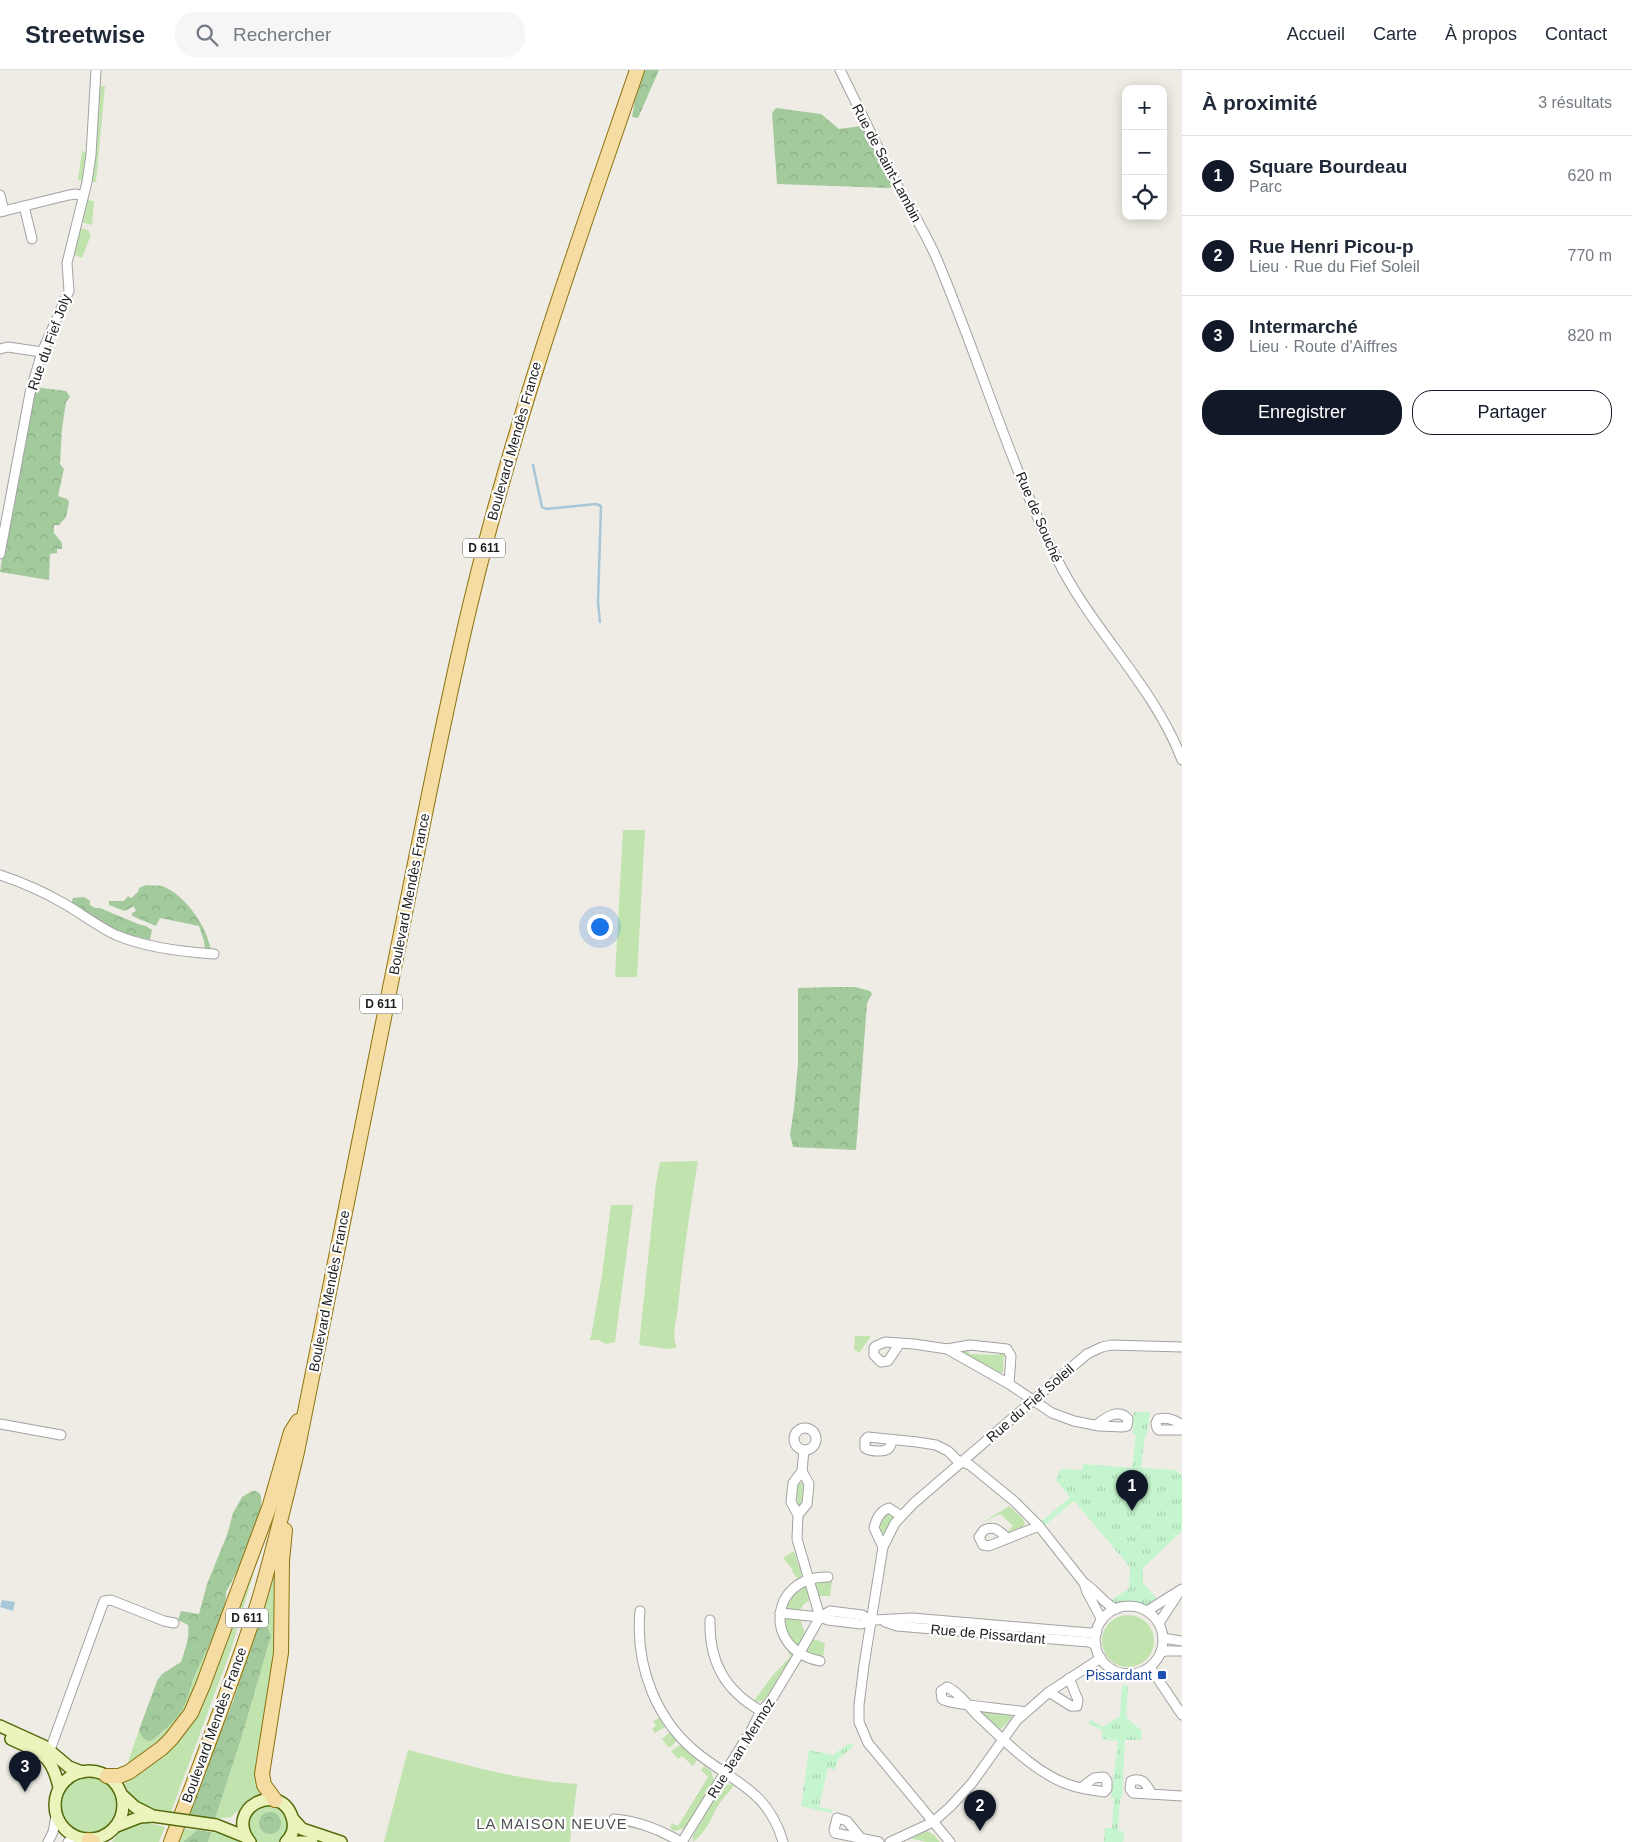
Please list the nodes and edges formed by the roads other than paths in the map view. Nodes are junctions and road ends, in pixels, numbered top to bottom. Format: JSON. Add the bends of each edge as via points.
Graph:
{"nodes":[{"id":1,"x":96,"y":70,"type":"edge"},
{"id":2,"x":631,"y":70,"type":"edge"},
{"id":3,"x":637,"y":70,"type":"edge"},
{"id":4,"x":840,"y":70,"type":"edge"},
{"id":5,"x":0,"y":195,"type":"edge"},
{"id":6,"x":83,"y":196,"type":"junction"},
{"id":7,"x":24,"y":206,"type":"junction"},
{"id":8,"x":2,"y":211,"type":"edge"},
{"id":9,"x":32,"y":239,"type":"dead end"},
{"id":10,"x":935,"y":255,"type":"joint"},
{"id":11,"x":0,"y":349,"type":"edge"},
{"id":12,"x":42,"y":352,"type":"junction"},
{"id":13,"x":0,"y":554,"type":"edge"},
{"id":14,"x":1182,"y":760,"type":"edge"},
{"id":15,"x":0,"y":875,"type":"edge"},
{"id":16,"x":214,"y":954,"type":"dead end"},
{"id":17,"x":900,"y":1343,"type":"dead end"},
{"id":18,"x":1182,"y":1347,"type":"edge"},
{"id":19,"x":947,"y":1349,"type":"junction"},
{"id":20,"x":1009,"y":1384,"type":"junction"},
{"id":21,"x":1032,"y":1400,"type":"junction"},
{"id":22,"x":298,"y":1420,"type":"junction"},
{"id":23,"x":0,"y":1424,"type":"edge"},
{"id":24,"x":1096,"y":1425,"type":"dead end"},
{"id":25,"x":1182,"y":1425,"type":"edge"},
{"id":26,"x":1182,"y":1430,"type":"edge"},
{"id":27,"x":62,"y":1435,"type":"dead end"},
{"id":28,"x":892,"y":1440,"type":"dead end"},
{"id":29,"x":804,"y":1450,"type":"dead end"},
{"id":30,"x":297,"y":1452,"type":"junction"},
{"id":31,"x":963,"y":1461,"type":"junction"},
{"id":32,"x":802,"y":1471,"type":"junction"},
{"id":33,"x":798,"y":1515,"type":"junction"},
{"id":34,"x":901,"y":1516,"type":"junction"},
{"id":35,"x":1039,"y":1526,"type":"junction"},
{"id":36,"x":1007,"y":1538,"type":"dead end"},
{"id":37,"x":883,"y":1547,"type":"junction"},
{"id":38,"x":828,"y":1578,"type":"dead end"},
{"id":39,"x":809,"y":1579,"type":"junction"},
{"id":40,"x":1084,"y":1583,"type":"junction"},
{"id":41,"x":1181,"y":1590,"type":"edge"},
{"id":42,"x":1116,"y":1609,"type":"junction"},
{"id":43,"x":640,"y":1611,"type":"dead end"},
{"id":44,"x":1147,"y":1611,"type":"junction"},
{"id":45,"x":780,"y":1613,"type":"junction"},
{"id":46,"x":820,"y":1616,"type":"junction"},
{"id":47,"x":710,"y":1620,"type":"dead end"},
{"id":48,"x":870,"y":1620,"type":"junction"},
{"id":49,"x":880,"y":1620,"type":"junction"},
{"id":50,"x":1102,"y":1620,"type":"junction"},
{"id":51,"x":174,"y":1623,"type":"dead end"},
{"id":52,"x":1159,"y":1623,"type":"junction"},
{"id":53,"x":1097,"y":1632,"type":"junction"},
{"id":54,"x":1163,"y":1638,"type":"junction"},
{"id":55,"x":1182,"y":1641,"type":"edge"},
{"id":56,"x":1096,"y":1645,"type":"junction"},
{"id":57,"x":1161,"y":1652,"type":"junction"},
{"id":58,"x":1182,"y":1652,"type":"edge"},
{"id":59,"x":799,"y":1654,"type":"junction"},
{"id":60,"x":1101,"y":1658,"type":"junction"},
{"id":61,"x":820,"y":1661,"type":"dead end"},
{"id":62,"x":1150,"y":1667,"type":"junction"},
{"id":63,"x":1069,"y":1678,"type":"junction"},
{"id":64,"x":1049,"y":1692,"type":"junction"},
{"id":65,"x":761,"y":1711,"type":"junction"},
{"id":66,"x":1025,"y":1712,"type":"junction"},
{"id":67,"x":1182,"y":1715,"type":"edge"},
{"id":68,"x":0,"y":1726,"type":"edge"},
{"id":69,"x":0,"y":1734,"type":"edge"},
{"id":70,"x":1002,"y":1739,"type":"junction"},
{"id":71,"x":50,"y":1750,"type":"junction"},
{"id":72,"x":82,"y":1772,"type":"junction"},
{"id":73,"x":725,"y":1772,"type":"junction"},
{"id":74,"x":107,"y":1776,"type":"junction"},
{"id":75,"x":60,"y":1788,"type":"junction"},
{"id":76,"x":1081,"y":1788,"type":"dead end"},
{"id":77,"x":1151,"y":1793,"type":"dead end"},
{"id":78,"x":122,"y":1795,"type":"junction"},
{"id":79,"x":1182,"y":1796,"type":"edge"},
{"id":80,"x":275,"y":1800,"type":"junction"},
{"id":81,"x":180,"y":1810,"type":"junction"},
{"id":82,"x":245,"y":1815,"type":"junction"},
{"id":83,"x":56,"y":1816,"type":"junction"},
{"id":84,"x":153,"y":1816,"type":"junction"},
{"id":85,"x":293,"y":1819,"type":"junction"},
{"id":86,"x":614,"y":1819,"type":"dead end"},
{"id":87,"x":933,"y":1822,"type":"junction"},
{"id":88,"x":216,"y":1825,"type":"junction"},
{"id":89,"x":117,"y":1826,"type":"junction"},
{"id":90,"x":860,"y":1838,"type":"dead end"},
{"id":91,"x":82,"y":1840,"type":"edge"},
{"id":92,"x":248,"y":1840,"type":"edge"},
{"id":93,"x":336,"y":1840,"type":"edge"},
{"id":94,"x":48,"y":1842,"type":"edge"},
{"id":95,"x":165,"y":1842,"type":"edge"},
{"id":96,"x":171,"y":1842,"type":"edge"},
{"id":97,"x":286,"y":1842,"type":"edge"},
{"id":98,"x":290,"y":1842,"type":"edge"},
{"id":99,"x":312,"y":1842,"type":"edge"},
{"id":100,"x":682,"y":1842,"type":"edge"},
{"id":101,"x":784,"y":1842,"type":"edge"},
{"id":102,"x":879,"y":1842,"type":"edge"},
{"id":103,"x":890,"y":1842,"type":"edge"},
{"id":104,"x":950,"y":1842,"type":"edge"}],
"edges":[{"from":1,"to":6,"type":"street","name":"Rue du Fief Joly","via":[[91,155]]},
{"from":2,"to":22,"type":"main road","name":"Boulevard Mendès France","number":"D 611","via":[[533,354],[468,588]]},
{"from":3,"to":30,"type":"main road","name":"Boulevard Mendès France","number":"D 611","via":[[541,351],[474,589],[428,798]]},
{"from":4,"to":10,"type":"street","name":"Rue de Saint-Lambin"},
{"from":5,"to":8,"type":"street"},
{"from":6,"to":7,"type":"street","via":[[76,194]]},
{"from":6,"to":12,"type":"street","name":"Rue du Fief Joly","via":[[67,263],[68,296]]},
{"from":7,"to":8,"type":"street"},
{"from":7,"to":9,"type":"street"},
{"from":10,"to":14,"type":"street","name":"Rue de Souché","via":[[1017,466],[1058,561],[1083,604],[1162,718]]},
{"from":11,"to":12,"type":"street","via":[[8,347]]},
{"from":12,"to":13,"type":"street","name":"Rue du Fief Joly","via":[[30,392]]},
{"from":15,"to":16,"type":"street","via":[[63,903],[117,935],[146,944]]},
{"from":17,"to":19,"type":"street"},
{"from":18,"to":21,"type":"street","name":"Rue du Fief Soleil","via":[[1102,1347],[1087,1354]]},
{"from":19,"to":20,"type":"street"},
{"from":19,"to":20,"type":"street","via":[[970,1345],[1006,1348],[1011,1356]]},
{"from":20,"to":21,"type":"street"},
{"from":21,"to":24,"type":"street","via":[[1062,1417]]},
{"from":21,"to":31,"type":"street","name":"Rue du Fief Soleil"},
{"from":22,"to":74,"type":"main road","via":[[290,1432],[270,1505],[191,1713],[171,1739],[152,1756],[119,1776]]},
{"from":22,"to":81,"type":"main road","name":"Boulevard Mendès France","number":"D 611","via":[[252,1602]]},
{"from":23,"to":27,"type":"street"},
{"from":25,"to":26,"type":"street","via":[[1173,1419],[1160,1418],[1156,1423],[1160,1430]]},
{"from":28,"to":31,"type":"street","via":[[936,1446]]},
{"from":29,"to":32,"type":"street"},
{"from":30,"to":80,"type":"main road","via":[[300,1456],[283,1545],[281,1653],[262,1774],[264,1785]]},
{"from":30,"to":81,"type":"main road","name":"Boulevard Mendès France","number":"D 611","via":[[257,1604],[207,1749]]},
{"from":31,"to":34,"type":"street","name":"Rue du Fief Soleil"},
{"from":31,"to":35,"type":"street","via":[[1013,1500]]},
{"from":32,"to":33,"type":"street","via":[[793,1483],[791,1502]]},
{"from":32,"to":33,"type":"street","via":[[810,1484],[807,1504]]},
{"from":33,"to":39,"type":"street","via":[[797,1539]]},
{"from":34,"to":37,"type":"street","name":"Rue du Fief Soleil"},
{"from":34,"to":37,"type":"street","name":"Rue du Fief Soleil","via":[[889,1508],[879,1515],[874,1528]]},
{"from":35,"to":36,"type":"street"},
{"from":35,"to":40,"type":"street"},
{"from":37,"to":48,"type":"street","name":"Rue du Fief Soleil"},
{"from":38,"to":39,"type":"street"},
{"from":39,"to":45,"type":"street","via":[[792,1590]]},
{"from":39,"to":46,"type":"street"},
{"from":40,"to":42,"type":"street"},
{"from":40,"to":50,"type":"street"},
{"from":41,"to":44,"type":"street"},
{"from":41,"to":52,"type":"street"},
{"from":42,"to":44,"type":"street","via":[[1130,1606]]},
{"from":42,"to":50,"type":"street"},
{"from":43,"to":73,"type":"street","via":[[642,1659],[653,1696],[681,1737],[699,1755]]},
{"from":44,"to":52,"type":"street"},
{"from":45,"to":46,"type":"street","name":"Rue de Pissardant"},
{"from":45,"to":59,"type":"street","via":[[784,1636]]},
{"from":46,"to":48,"type":"street","name":"Rue de Pissardant","via":[[861,1624]]},
{"from":46,"to":59,"type":"street","name":"Rue Jean Mermoz"},
{"from":47,"to":65,"type":"street","via":[[711,1649],[720,1672],[733,1689]]},
{"from":48,"to":49,"type":"street","name":"Rue de Pissardant"},
{"from":48,"to":87,"type":"street","name":"Rue du Fief Soleil","via":[[859,1705],[861,1728],[868,1744]]},
{"from":49,"to":53,"type":"street","name":"Rue de Pissardant","via":[[919,1618]]},
{"from":49,"to":56,"type":"street","name":"Rue de Pissardant","via":[[897,1626]]},
{"from":50,"to":53,"type":"street"},
{"from":51,"to":71,"type":"street","via":[[111,1600],[104,1601]]},
{"from":52,"to":54,"type":"street"},
{"from":53,"to":56,"type":"street"},
{"from":54,"to":55,"type":"street"},
{"from":54,"to":57,"type":"street"},
{"from":56,"to":60,"type":"street"},
{"from":57,"to":58,"type":"street"},
{"from":57,"to":62,"type":"street"},
{"from":59,"to":61,"type":"street"},
{"from":59,"to":65,"type":"street","name":"Rue Jean Mermoz"},
{"from":60,"to":62,"type":"street","via":[[1113,1670],[1127,1674]]},
{"from":60,"to":63,"type":"street"},
{"from":62,"to":67,"type":"street"},
{"from":63,"to":64,"type":"street"},
{"from":63,"to":64,"type":"street","via":[[1078,1700],[1077,1706],[1071,1706]]},
{"from":64,"to":66,"type":"street"},
{"from":65,"to":73,"type":"street","name":"Rue Jean Mermoz"},
{"from":66,"to":70,"type":"street"},
{"from":66,"to":70,"type":"street","via":[[967,1704]]},
{"from":68,"to":71,"type":"main road"},
{"from":69,"to":75,"type":"main road","via":[[46,1757],[54,1767]]},
{"from":70,"to":76,"type":"street","via":[[1047,1774]]},
{"from":70,"to":87,"type":"street","via":[[972,1783]]},
{"from":71,"to":72,"type":"main road"},
{"from":72,"to":74,"type":"main road"},
{"from":72,"to":75,"type":"main road","via":[[70,1777]]},
{"from":73,"to":100,"type":"street","name":"Rue Jean Mermoz"},
{"from":73,"to":101,"type":"street","via":[[763,1802],[778,1825]]},
{"from":74,"to":78,"type":"main road"},
{"from":75,"to":83,"type":"main road","via":[[55,1801]]},
{"from":77,"to":79,"type":"street"},
{"from":78,"to":84,"type":"main road","via":[[135,1807]]},
{"from":78,"to":89,"type":"main road","via":[[123,1810]]},
{"from":80,"to":82,"type":"main road","via":[[257,1802]]},
{"from":80,"to":85,"type":"main road","via":[[287,1807]]},
{"from":81,"to":95,"type":"main road","number":"D 611"},
{"from":81,"to":96,"type":"main road","number":"D 611"},
{"from":82,"to":88,"type":"main road"},
{"from":82,"to":92,"type":"main road","via":[[243,1826]]},
{"from":83,"to":91,"type":"main road","via":[[65,1830]]},
{"from":83,"to":94,"type":"street"},
{"from":84,"to":88,"type":"main road","bridge":true},
{"from":84,"to":89,"type":"main road"},
{"from":85,"to":93,"type":"main road","via":[[302,1829]]},
{"from":85,"to":97,"type":"main road","via":[[293,1830]]},
{"from":86,"to":100,"type":"street","via":[[648,1825]]},
{"from":87,"to":103,"type":"street"},
{"from":87,"to":104,"type":"street","name":"Rue du Fief Soleil"},
{"from":88,"to":92,"type":"main road"},
{"from":89,"to":91,"type":"main road","via":[[105,1835]]},
{"from":90,"to":102,"type":"street"},
{"from":98,"to":99,"type":"main road"}]}
